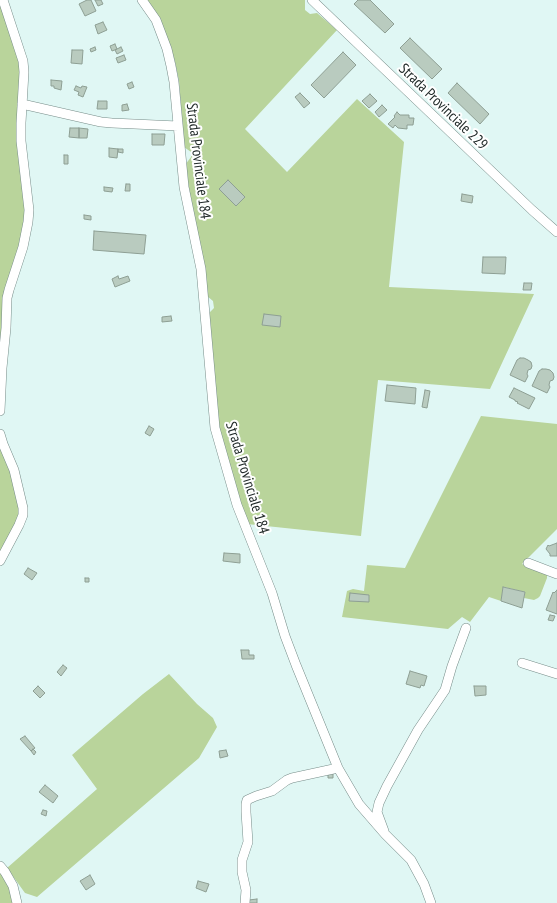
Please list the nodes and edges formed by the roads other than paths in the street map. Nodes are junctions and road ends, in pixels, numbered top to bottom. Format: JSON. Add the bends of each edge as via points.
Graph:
{"nodes":[{"id":1,"x":3,"y":0,"type":"edge"},
{"id":2,"x":142,"y":0,"type":"edge"},
{"id":3,"x":312,"y":0,"type":"edge"},
{"id":4,"x":22,"y":104,"type":"junction"},
{"id":5,"x":178,"y":126,"type":"junction"},
{"id":6,"x":557,"y":232,"type":"edge"},
{"id":7,"x":0,"y":411,"type":"edge"},
{"id":8,"x":0,"y":434,"type":"edge"},
{"id":9,"x":0,"y":560,"type":"edge"},
{"id":10,"x":528,"y":563,"type":"dead end"},
{"id":11,"x":557,"y":574,"type":"edge"},
{"id":12,"x":466,"y":628,"type":"dead end"},
{"id":13,"x":522,"y":663,"type":"dead end"},
{"id":14,"x":557,"y":674,"type":"edge"},
{"id":15,"x":338,"y":768,"type":"junction"},
{"id":16,"x":385,"y":834,"type":"junction"},
{"id":17,"x":0,"y":866,"type":"edge"},
{"id":18,"x":17,"y":903,"type":"edge"},
{"id":19,"x":245,"y":903,"type":"edge"},
{"id":20,"x":431,"y":903,"type":"edge"}],
"edges":[{"from":1,"to":4,"type":"street","via":[[23,61]]},
{"from":2,"to":5,"type":"street","name":"Strada Provinciale 184","via":[[156,20],[168,55],[174,82]]},
{"from":3,"to":6,"type":"street","name":"Strada Provinciale 229"},
{"from":4,"to":5,"type":"street","via":[[101,122]]},
{"from":4,"to":7,"type":"street","via":[[21,141],[29,210],[23,247],[7,298]]},
{"from":5,"to":15,"type":"street","name":"Strada Provinciale 184","via":[[184,187],[201,269],[218,442],[237,505],[272,593],[285,636]]},
{"from":8,"to":9,"type":"street","via":[[14,470],[23,508],[19,525]]},
{"from":10,"to":11,"type":"street"},
{"from":12,"to":16,"type":"street","via":[[445,690],[418,730],[379,803],[377,812]]},
{"from":13,"to":14,"type":"street"},
{"from":15,"to":16,"type":"street","name":"Strada Provinciale 184","via":[[359,804]]},
{"from":15,"to":19,"type":"street","via":[[292,778],[272,791],[248,800],[248,842],[242,860],[247,895]]},
{"from":16,"to":20,"type":"street","name":"Strada Provinciale 184","via":[[411,860]]},
{"from":17,"to":18,"type":"street","via":[[13,886]]}]}
